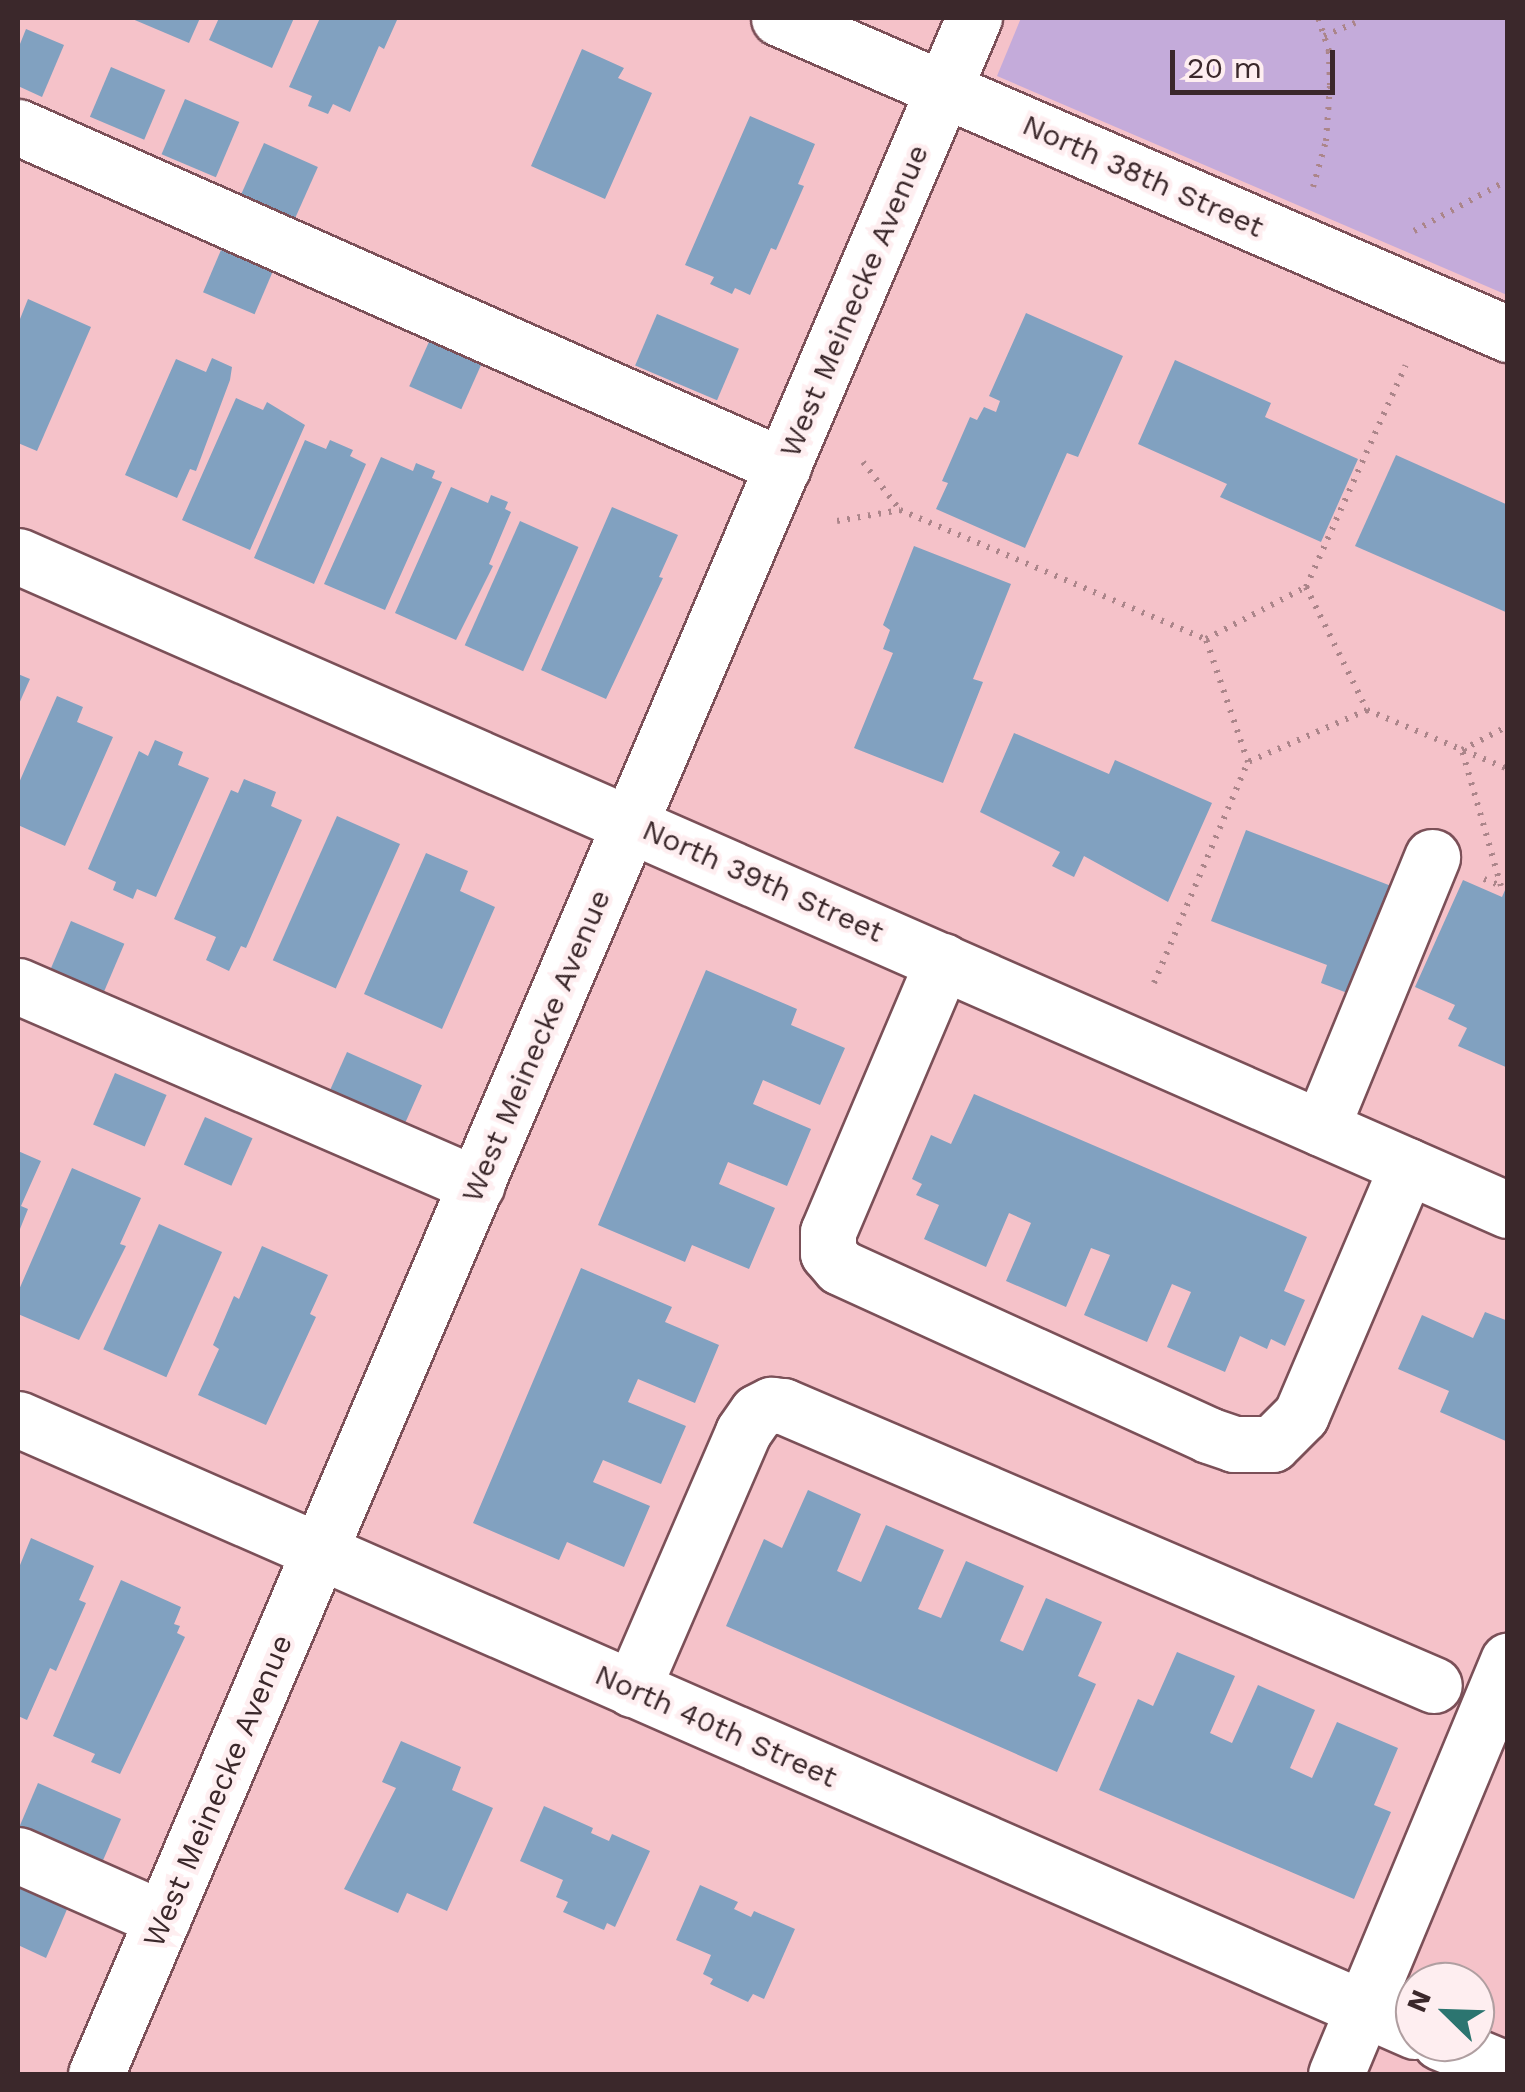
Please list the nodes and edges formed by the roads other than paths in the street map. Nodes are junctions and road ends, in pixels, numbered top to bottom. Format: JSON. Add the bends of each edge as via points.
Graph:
{"nodes":[{"id":1,"x":779,"y":18,"type":"edge"},
{"id":2,"x":974,"y":18,"type":"edge"},
{"id":3,"x":944,"y":89,"type":"junction"},
{"id":4,"x":18,"y":127,"type":"edge"},
{"id":5,"x":1508,"y":334,"type":"edge"},
{"id":6,"x":783,"y":466,"type":"junction"},
{"id":7,"x":18,"y":556,"type":"edge"},
{"id":8,"x":630,"y":823,"type":"junction"},
{"id":9,"x":1432,"y":857,"type":"dead end"},
{"id":10,"x":944,"y":961,"type":"junction"},
{"id":11,"x":18,"y":986,"type":"edge"},
{"id":12,"x":1321,"y":1128,"type":"junction"},
{"id":13,"x":1408,"y":1166,"type":"junction"},
{"id":14,"x":477,"y":1184,"type":"junction"},
{"id":15,"x":1508,"y":1210,"type":"edge"},
{"id":16,"x":18,"y":1419,"type":"edge"},
{"id":17,"x":320,"y":1552,"type":"junction"},
{"id":18,"x":1508,"y":1660,"type":"edge"},
{"id":19,"x":1434,"y":1685,"type":"dead end"},
{"id":20,"x":632,"y":1688,"type":"junction"},
{"id":21,"x":18,"y":1855,"type":"edge"},
{"id":22,"x":164,"y":1919,"type":"junction"},
{"id":23,"x":1363,"y":2009,"type":"junction"},
{"id":24,"x":1395,"y":2023,"type":"edge"},
{"id":25,"x":96,"y":2074,"type":"edge"},
{"id":26,"x":1336,"y":2074,"type":"edge"}],
"edges":[{"from":1,"to":3,"type":"street","name":"North 38th Street"},
{"from":2,"to":3,"type":"street","name":"West Meinecke Avenue"},
{"from":3,"to":5,"type":"street","name":"North 38th Street"},
{"from":3,"to":6,"type":"street","name":"West Meinecke Avenue"},
{"from":4,"to":6,"type":"street"},
{"from":6,"to":8,"type":"street","name":"West Meinecke Avenue"},
{"from":7,"to":8,"type":"street","name":"North 39th Street"},
{"from":8,"to":10,"type":"street","name":"North 39th Street"},
{"from":8,"to":14,"type":"street","name":"West Meinecke Avenue"},
{"from":9,"to":12,"type":"street"},
{"from":10,"to":12,"type":"street","name":"North 39th Street"},
{"from":10,"to":13,"type":"street","via":[[828,1232],[828,1253],[840,1267],[1208,1435],[1234,1444],[1272,1444],[1294,1425]]},
{"from":11,"to":14,"type":"street"},
{"from":12,"to":13,"type":"street","name":"North 39th Street"},
{"from":13,"to":15,"type":"street","name":"North 39th Street"},
{"from":14,"to":17,"type":"street","name":"West Meinecke Avenue"},
{"from":16,"to":17,"type":"street","name":"North 40th Street"},
{"from":17,"to":20,"type":"street","name":"North 40th Street"},
{"from":17,"to":22,"type":"street","name":"West Meinecke Avenue"},
{"from":18,"to":23,"type":"street"},
{"from":19,"to":20,"type":"street","via":[[771,1405],[743,1432]]},
{"from":20,"to":23,"type":"street","name":"North 40th Street"},
{"from":21,"to":22,"type":"street"},
{"from":22,"to":25,"type":"street","name":"West Meinecke Avenue"},
{"from":23,"to":24,"type":"street","name":"North 40th Street"},
{"from":23,"to":26,"type":"street"}]}
